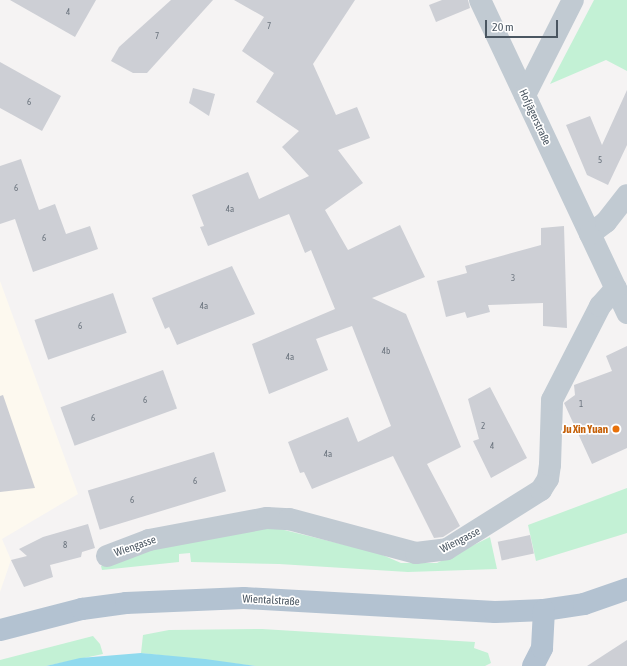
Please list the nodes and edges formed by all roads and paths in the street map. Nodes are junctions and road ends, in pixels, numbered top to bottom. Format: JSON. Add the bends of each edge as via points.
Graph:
{"nodes":[{"id":1,"x":480,"y":0,"type":"edge"},
{"id":2,"x":573,"y":0,"type":"edge"},
{"id":3,"x":525,"y":96,"type":"junction"},
{"id":4,"x":627,"y":194,"type":"edge"},
{"id":5,"x":590,"y":234,"type":"junction"},
{"id":6,"x":616,"y":288,"type":"junction"},
{"id":7,"x":627,"y":313,"type":"edge"},
{"id":8,"x":107,"y":556,"type":"dead end"},
{"id":9,"x":627,"y":589,"type":"edge"},
{"id":10,"x":544,"y":610,"type":"junction"},
{"id":11,"x":0,"y":630,"type":"edge"},
{"id":12,"x":533,"y":666,"type":"edge"}],
"edges":[{"from":1,"to":3,"type":"street","name":"Hofjägerstraße"},
{"from":2,"to":3,"type":"street"},
{"from":3,"to":5,"type":"street","name":"Hofjägerstraße"},
{"from":4,"to":5,"type":"street","via":[[606,222]]},
{"from":5,"to":6,"type":"street","name":"Hofjägerstraße"},
{"from":6,"to":7,"type":"street","name":"Hofjägerstraße"},
{"from":6,"to":8,"type":"street","name":"Wiengasse","via":[[600,306],[554,394],[550,418],[550,465],[548,479],[541,490],[447,549],[416,553],[289,519],[267,518],[149,540]]},
{"from":9,"to":10,"type":"main road","name":"Wientalstraße","via":[[584,604]]},
{"from":10,"to":11,"type":"main road","name":"Wientalstraße","via":[[478,612],[207,598],[96,607]]},
{"from":10,"to":12,"type":"main road","via":[[542,648]]}]}
